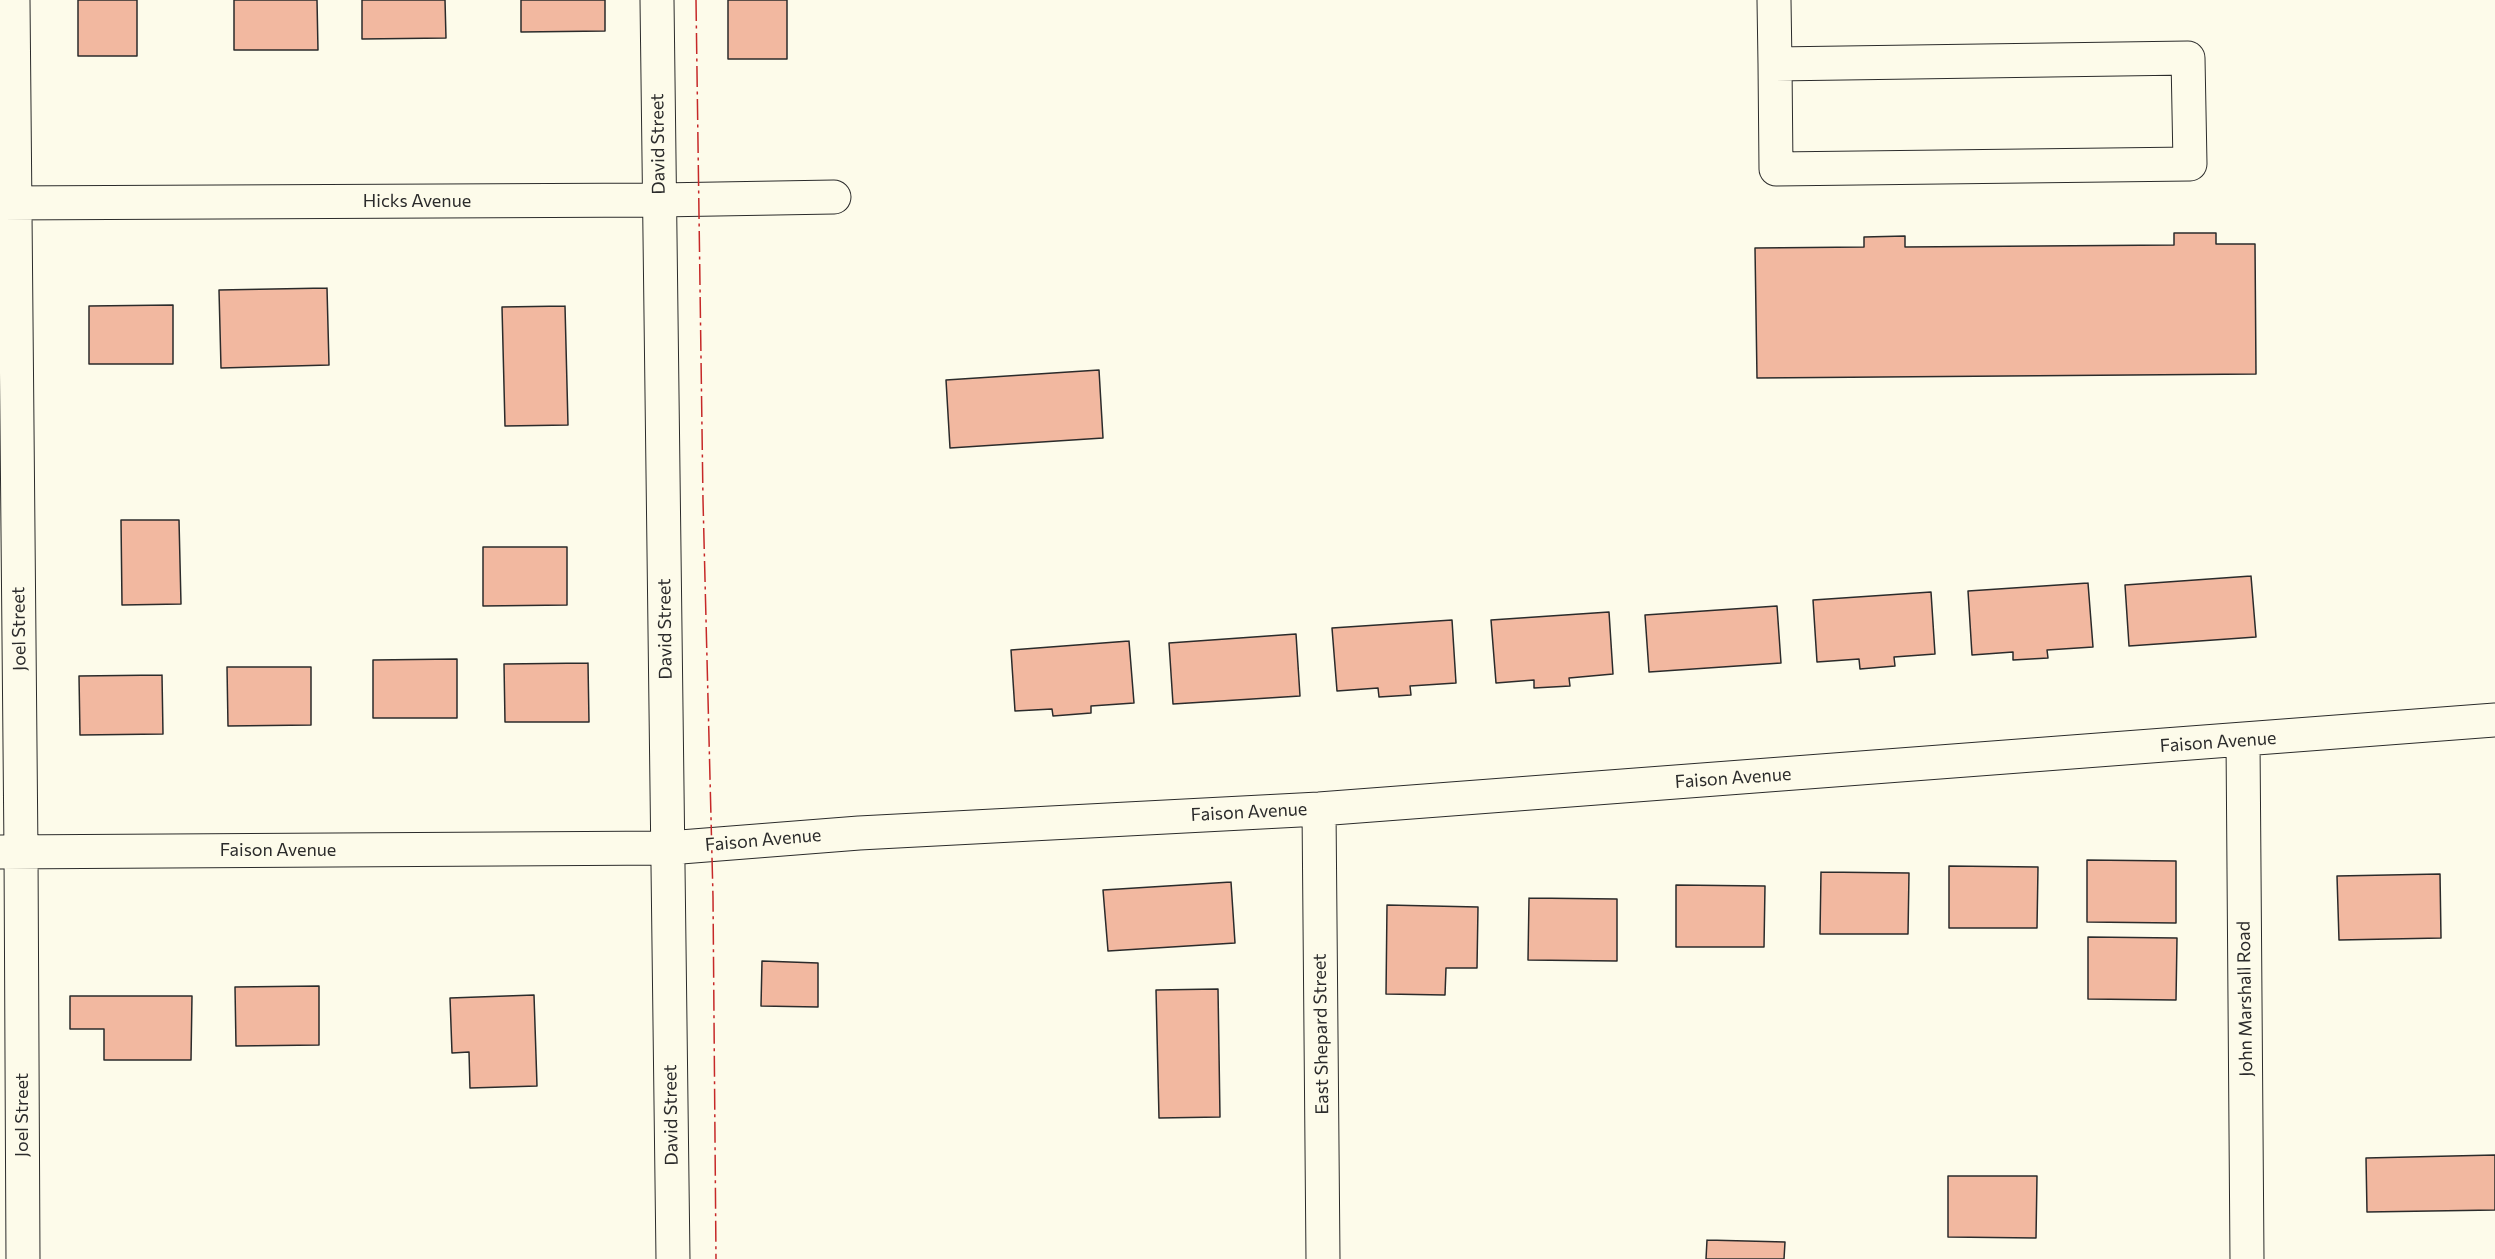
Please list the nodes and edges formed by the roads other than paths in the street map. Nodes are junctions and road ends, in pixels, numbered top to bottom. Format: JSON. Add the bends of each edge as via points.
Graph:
{"nodes":[{"id":1,"x":13,"y":0,"type":"edge"},
{"id":2,"x":657,"y":0,"type":"edge"},
{"id":3,"x":1774,"y":0,"type":"edge"},
{"id":4,"x":1775,"y":64,"type":"junction"},
{"id":5,"x":834,"y":197,"type":"dead end"},
{"id":6,"x":659,"y":200,"type":"junction"},
{"id":7,"x":7,"y":203,"type":"edge"},
{"id":8,"x":2495,"y":720,"type":"edge"},
{"id":9,"x":2243,"y":740,"type":"junction"},
{"id":10,"x":1319,"y":809,"type":"junction"},
{"id":11,"x":668,"y":848,"type":"junction"},
{"id":12,"x":11,"y":852,"type":"edge"},
{"id":13,"x":23,"y":1259,"type":"edge"},
{"id":14,"x":673,"y":1259,"type":"edge"},
{"id":15,"x":1323,"y":1259,"type":"edge"},
{"id":16,"x":2247,"y":1259,"type":"edge"}],
"edges":[{"from":1,"to":7,"type":"street","name":"Joel Street"},
{"from":2,"to":6,"type":"street","name":"David Street"},
{"from":3,"to":4,"type":"street"},
{"from":4,"to":4,"type":"street","via":[[1776,169],[2190,164],[2188,58]]},
{"from":5,"to":6,"type":"street","name":"Hicks Avenue"},
{"from":6,"to":7,"type":"street","name":"Hicks Avenue"},
{"from":6,"to":11,"type":"street","name":"David Street"},
{"from":7,"to":12,"type":"street","name":"Joel Street"},
{"from":8,"to":9,"type":"street","name":"Faison Avenue"},
{"from":9,"to":10,"type":"street","name":"Faison Avenue"},
{"from":9,"to":16,"type":"street","name":"John Marshall Road"},
{"from":10,"to":11,"type":"street","name":"Faison Avenue","via":[[859,832]]},
{"from":10,"to":15,"type":"street","name":"East Shepard Street"},
{"from":11,"to":12,"type":"street","name":"Faison Avenue"},
{"from":11,"to":14,"type":"street","name":"David Street"},
{"from":12,"to":13,"type":"street","name":"Joel Street"}]}
